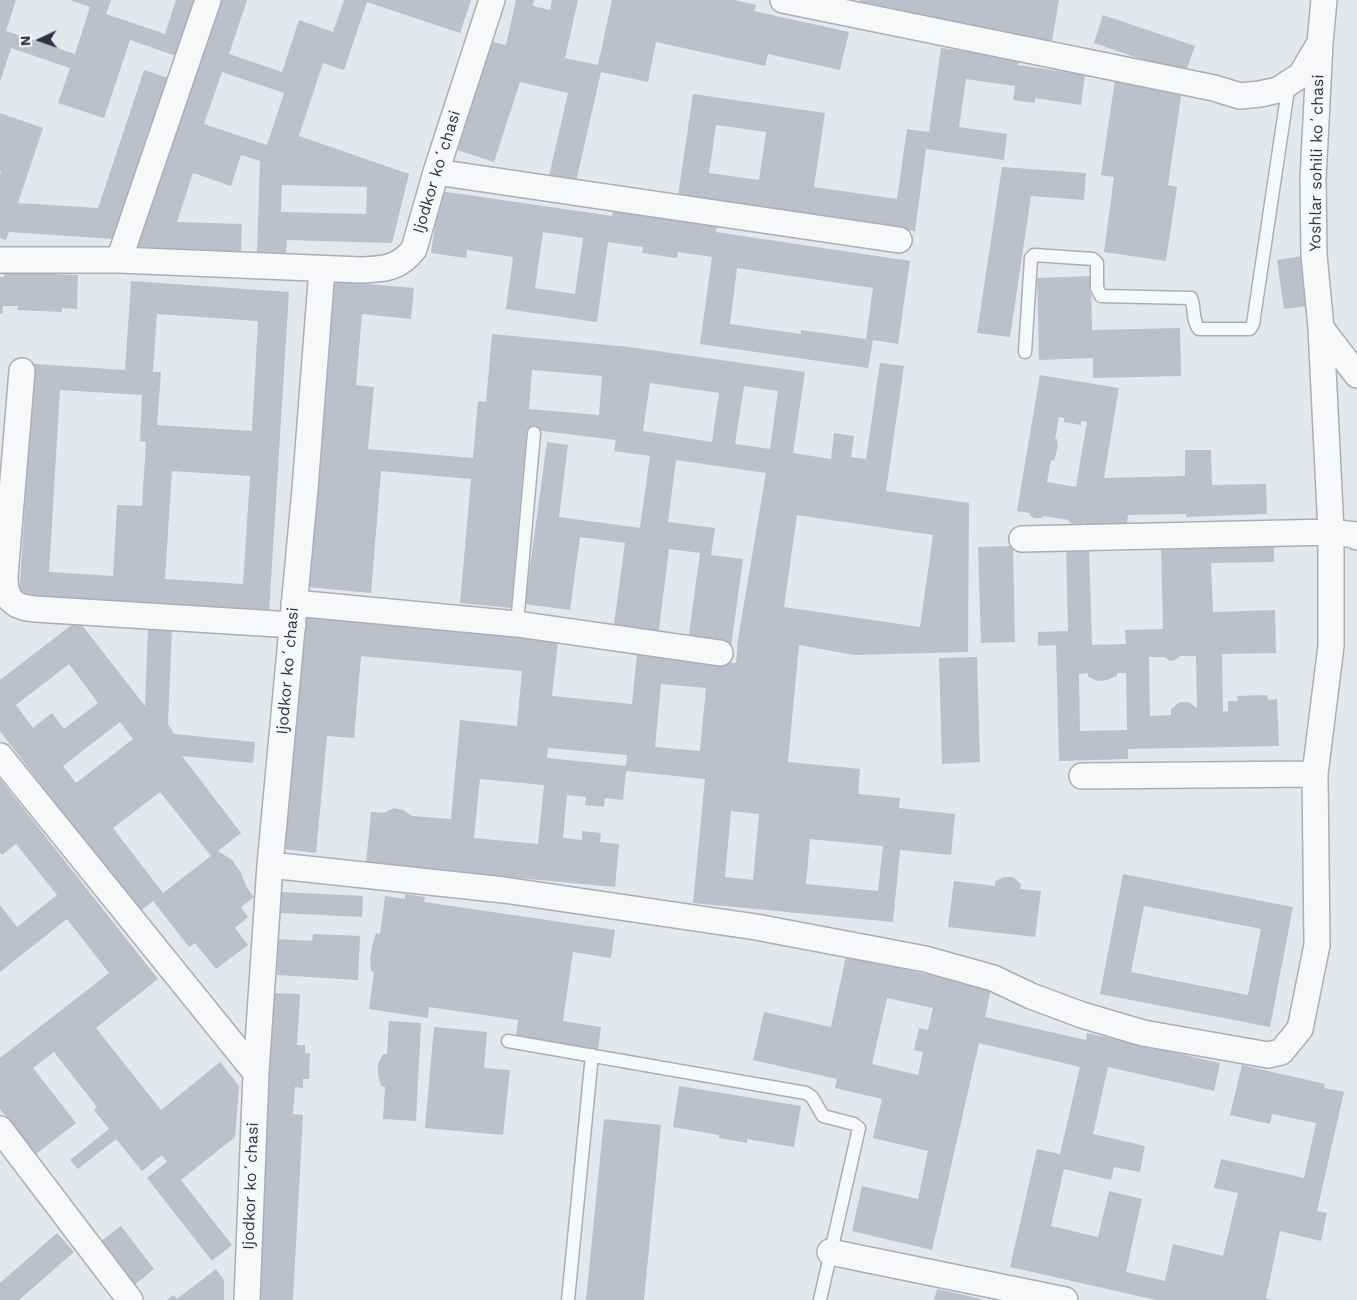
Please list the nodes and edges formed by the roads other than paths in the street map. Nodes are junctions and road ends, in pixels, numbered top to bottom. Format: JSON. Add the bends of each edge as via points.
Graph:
{"nodes":[{"id":1,"x":208,"y":0,"type":"edge"},
{"id":2,"x":492,"y":0,"type":"edge"},
{"id":3,"x":784,"y":0,"type":"edge"},
{"id":4,"x":1324,"y":0,"type":"edge"},
{"id":5,"x":1320,"y":43,"type":"junction"},
{"id":6,"x":1289,"y":83,"type":"junction"},
{"id":7,"x":436,"y":172,"type":"junction"},
{"id":8,"x":899,"y":240,"type":"dead end"},
{"id":9,"x":0,"y":260,"type":"edge"},
{"id":10,"x":119,"y":260,"type":"junction"},
{"id":11,"x":322,"y":269,"type":"junction"},
{"id":12,"x":1321,"y":328,"type":"junction"},
{"id":13,"x":1025,"y":352,"type":"dead end"},
{"id":14,"x":22,"y":371,"type":"dead end"},
{"id":15,"x":1357,"y":375,"type":"edge"},
{"id":16,"x":534,"y":433,"type":"dead end"},
{"id":17,"x":1331,"y":532,"type":"junction"},
{"id":18,"x":1357,"y":537,"type":"edge"},
{"id":19,"x":1022,"y":539,"type":"dead end"},
{"id":20,"x":293,"y":614,"type":"junction"},
{"id":21,"x":516,"y":624,"type":"junction"},
{"id":22,"x":720,"y":653,"type":"dead end"},
{"id":23,"x":0,"y":756,"type":"edge"},
{"id":24,"x":1315,"y":774,"type":"junction"},
{"id":25,"x":1082,"y":776,"type":"dead end"},
{"id":26,"x":270,"y":865,"type":"junction"},
{"id":27,"x":508,"y":1041,"type":"dead end"},
{"id":28,"x":592,"y":1055,"type":"junction"},
{"id":29,"x":256,"y":1073,"type":"junction"},
{"id":30,"x":0,"y":1129,"type":"edge"},
{"id":31,"x":830,"y":1252,"type":"junction"},
{"id":32,"x":1031,"y":1296,"type":"edge"},
{"id":33,"x":130,"y":1300,"type":"edge"},
{"id":34,"x":247,"y":1300,"type":"edge"},
{"id":35,"x":568,"y":1300,"type":"edge"},
{"id":36,"x":820,"y":1300,"type":"edge"},
{"id":37,"x":1065,"y":1300,"type":"edge"}],
"edges":[{"from":1,"to":10,"type":"street"},
{"from":2,"to":7,"type":"street","name":"Ijodkor koʻchasi"},
{"from":3,"to":6,"type":"street","via":[[1240,96],[1278,90]]},
{"from":4,"to":5,"type":"street","name":"Yoshlar sohili koʻchasi"},
{"from":5,"to":6,"type":"street","via":[[1301,75]]},
{"from":5,"to":12,"type":"street","name":"Yoshlar sohili koʻchasi","via":[[1313,189],[1314,254]]},
{"from":6,"to":13,"type":"lane","via":[[1250,329],[1199,329],[1195,325],[1191,298],[1101,296],[1097,288],[1097,263],[1093,259],[1034,255],[1031,258]]},
{"from":7,"to":8,"type":"street"},
{"from":7,"to":11,"type":"street","name":"Ijodkor koʻchasi","via":[[414,249],[407,258],[384,269]]},
{"from":9,"to":10,"type":"street","name":"Ijodkor koʻchasi"},
{"from":10,"to":11,"type":"street","name":"Ijodkor koʻchasi"},
{"from":11,"to":20,"type":"street","name":"Ijodkor koʻchasi"},
{"from":12,"to":15,"type":"street"},
{"from":12,"to":17,"type":"street","name":"Yoshlar sohili koʻchasi"},
{"from":14,"to":20,"type":"street","via":[[5,576],[5,588],[14,604],[35,609]]},
{"from":16,"to":21,"type":"lane"},
{"from":17,"to":18,"type":"street"},
{"from":17,"to":19,"type":"street"},
{"from":17,"to":24,"type":"street","name":"Yoshlar sohili koʻchasi","via":[[1331,646]]},
{"from":20,"to":21,"type":"street"},
{"from":20,"to":26,"type":"street","name":"Ijodkor koʻchasi"},
{"from":21,"to":22,"type":"street"},
{"from":23,"to":29,"type":"street"},
{"from":24,"to":25,"type":"street"},
{"from":24,"to":26,"type":"street","name":"Yoshlar sohili koʻchasi","via":[[1317,945],[1300,1029],[1281,1052],[1268,1055],[1143,1033],[1074,1012],[993,978],[925,958],[756,927],[513,892]]},
{"from":26,"to":29,"type":"street","name":"Ijodkor koʻchasi"},
{"from":27,"to":28,"type":"lane"},
{"from":28,"to":31,"type":"lane","via":[[806,1093],[823,1116],[859,1128]]},
{"from":28,"to":35,"type":"lane"},
{"from":29,"to":34,"type":"street","name":"Ijodkor koʻchasi"},
{"from":30,"to":33,"type":"street"},
{"from":31,"to":32,"type":"street"},
{"from":31,"to":36,"type":"lane"},
{"from":32,"to":37,"type":"street"}]}
